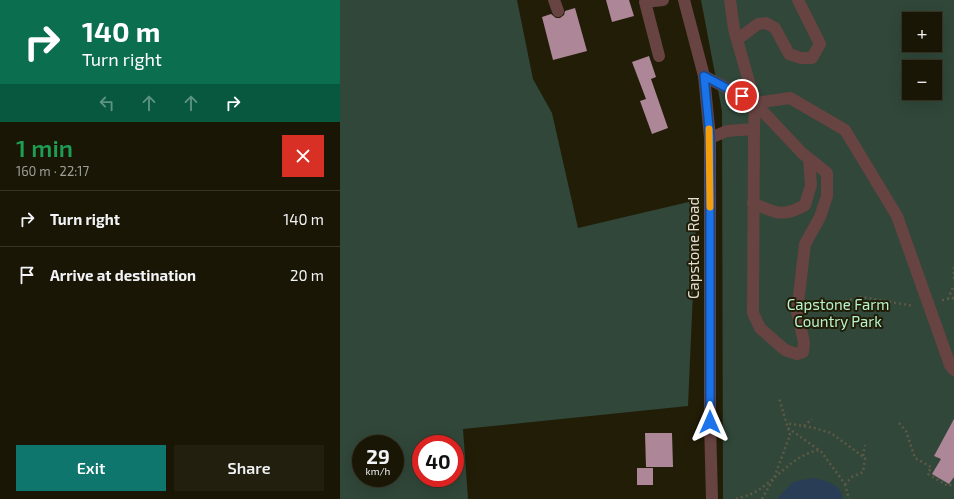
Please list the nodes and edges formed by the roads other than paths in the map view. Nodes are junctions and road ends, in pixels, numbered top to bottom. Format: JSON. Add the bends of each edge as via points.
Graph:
{"nodes":[{"id":1,"x":663,"y":0,"type":"edge"},
{"id":2,"x":684,"y":0,"type":"edge"},
{"id":3,"x":730,"y":0,"type":"edge"},
{"id":4,"x":798,"y":0,"type":"edge"},
{"id":5,"x":738,"y":39,"type":"junction"},
{"id":6,"x":659,"y":56,"type":"dead end"},
{"id":7,"x":704,"y":76,"type":"junction"},
{"id":8,"x":755,"y":103,"type":"junction"},
{"id":9,"x":754,"y":129,"type":"junction"},
{"id":10,"x":710,"y":138,"type":"junction"},
{"id":11,"x":809,"y":159,"type":"junction"},
{"id":12,"x":753,"y":203,"type":"junction"},
{"id":13,"x":954,"y":370,"type":"edge"},
{"id":14,"x":712,"y":499,"type":"edge"}],
"edges":[{"from":1,"to":6,"type":"street","via":[[645,2]]},
{"from":2,"to":7,"type":"street","name":"Capstone Road"},
{"from":3,"to":5,"type":"street"},
{"from":4,"to":5,"type":"street","via":[[820,44],[812,58],[789,54],[775,28],[766,23],[758,24]]},
{"from":5,"to":8,"type":"street"},
{"from":7,"to":8,"type":"street"},
{"from":7,"to":10,"type":"street","name":"Capstone Road"},
{"from":8,"to":9,"type":"street"},
{"from":8,"to":11,"type":"street"},
{"from":8,"to":13,"type":"street","via":[[790,98],[845,130],[897,216],[950,365]]},
{"from":9,"to":10,"type":"street","via":[[727,131]]},
{"from":9,"to":12,"type":"street"},
{"from":10,"to":14,"type":"street","name":"Capstone Road"},
{"from":11,"to":12,"type":"street","via":[[811,186],[805,205],[792,213],[786,213],[774,212]]},
{"from":11,"to":12,"type":"street","via":[[827,173],[827,196],[820,217],[805,244],[797,312],[804,342],[803,352],[797,354],[786,350],[760,328],[753,313]]}]}
